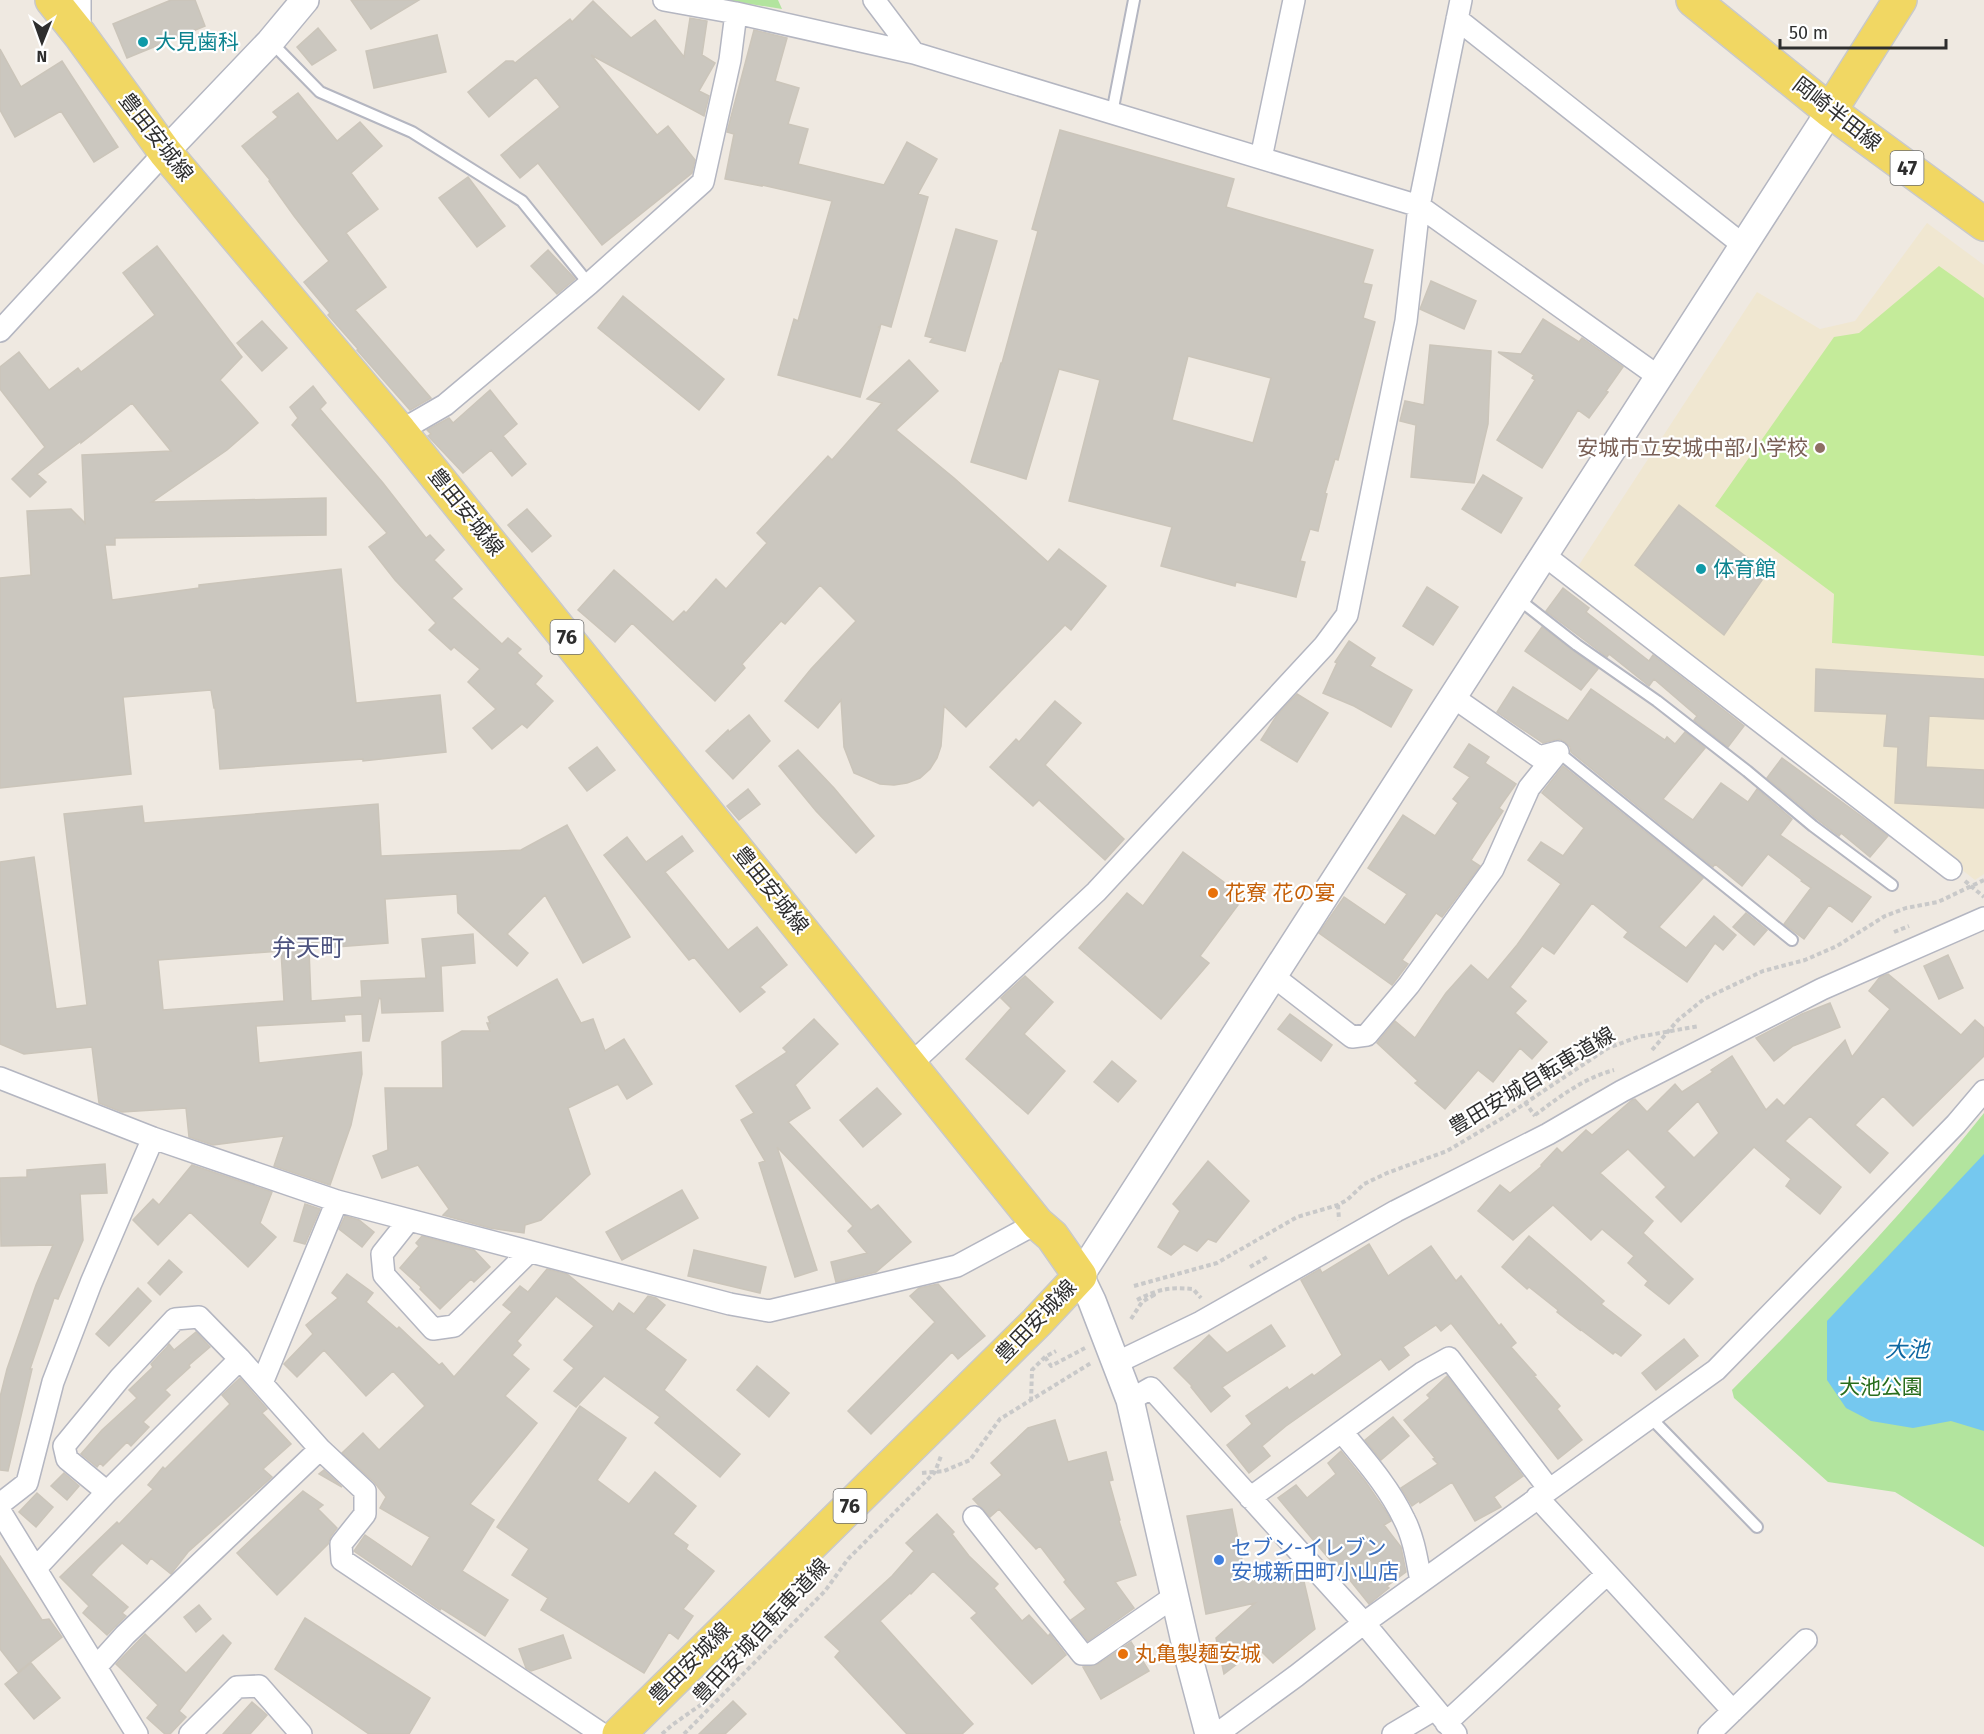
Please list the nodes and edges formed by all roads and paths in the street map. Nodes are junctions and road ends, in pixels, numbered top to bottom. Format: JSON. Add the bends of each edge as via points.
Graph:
{"nodes":[{"id":1,"x":52,"y":0,"type":"edge"},
{"id":2,"x":80,"y":0,"type":"edge"},
{"id":3,"x":306,"y":0,"type":"edge"},
{"id":4,"x":664,"y":0,"type":"edge"},
{"id":5,"x":874,"y":0,"type":"edge"},
{"id":6,"x":1134,"y":0,"type":"edge"},
{"id":7,"x":1294,"y":0,"type":"edge"},
{"id":8,"x":1693,"y":0,"type":"edge"},
{"id":9,"x":1900,"y":0,"type":"edge"},
{"id":10,"x":1459,"y":10,"type":"edge"},
{"id":11,"x":735,"y":13,"type":"junction"},
{"id":12,"x":80,"y":35,"type":"junction"},
{"id":13,"x":270,"y":42,"type":"junction"},
{"id":14,"x":914,"y":53,"type":"junction"},
{"id":15,"x":1830,"y":111,"type":"junction"},
{"id":16,"x":1112,"y":113,"type":"junction"},
{"id":17,"x":165,"y":152,"type":"junction"},
{"id":18,"x":1261,"y":158,"type":"junction"},
{"id":19,"x":1419,"y":206,"type":"junction"},
{"id":20,"x":1984,"y":224,"type":"edge"},
{"id":21,"x":1743,"y":246,"type":"junction"},
{"id":22,"x":589,"y":284,"type":"junction"},
{"id":23,"x":0,"y":332,"type":"edge"},
{"id":24,"x":1659,"y":376,"type":"junction"},
{"id":25,"x":400,"y":431,"type":"junction"},
{"id":26,"x":1544,"y":555,"type":"junction"},
{"id":27,"x":1517,"y":597,"type":"junction"},
{"id":28,"x":1453,"y":697,"type":"junction"},
{"id":29,"x":1558,"y":752,"type":"junction"},
{"id":30,"x":1951,"y":869,"type":"dead end"},
{"id":31,"x":1984,"y":880,"type":"edge"},
{"id":32,"x":1892,"y":885,"type":"dead end"},
{"id":33,"x":1984,"y":918,"type":"edge"},
{"id":34,"x":1911,"y":925,"type":"dead end"},
{"id":35,"x":1891,"y":934,"type":"dead end"},
{"id":36,"x":1792,"y":940,"type":"dead end"},
{"id":37,"x":1273,"y":976,"type":"junction"},
{"id":38,"x":1702,"y":1026,"type":"dead end"},
{"id":39,"x":1668,"y":1032,"type":"junction"},
{"id":40,"x":1649,"y":1053,"type":"dead end"},
{"id":41,"x":911,"y":1064,"type":"junction"},
{"id":42,"x":1616,"y":1069,"type":"dead end"},
{"id":43,"x":0,"y":1078,"type":"edge"},
{"id":44,"x":1984,"y":1091,"type":"edge"},
{"id":45,"x":1526,"y":1120,"type":"dead end"},
{"id":46,"x":153,"y":1138,"type":"junction"},
{"id":47,"x":337,"y":1201,"type":"junction"},
{"id":48,"x":409,"y":1220,"type":"junction"},
{"id":49,"x":1037,"y":1222,"type":"junction"},
{"id":50,"x":529,"y":1251,"type":"junction"},
{"id":51,"x":1080,"y":1276,"type":"junction"},
{"id":52,"x":1134,"y":1286,"type":"dead end"},
{"id":53,"x":1152,"y":1292,"type":"junction"},
{"id":54,"x":1201,"y":1298,"type":"dead end"},
{"id":55,"x":1137,"y":1300,"type":"dead end"},
{"id":56,"x":1131,"y":1319,"type":"dead end"},
{"id":57,"x":1086,"y":1348,"type":"dead end"},
{"id":58,"x":1056,"y":1351,"type":"dead end"},
{"id":59,"x":1045,"y":1357,"type":"junction"},
{"id":60,"x":240,"y":1359,"type":"junction"},
{"id":61,"x":1104,"y":1363,"type":"junction"},
{"id":62,"x":262,"y":1383,"type":"junction"},
{"id":63,"x":1130,"y":1400,"type":"junction"},
{"id":64,"x":1030,"y":1402,"type":"junction"},
{"id":65,"x":1650,"y":1417,"type":"junction"},
{"id":66,"x":1342,"y":1432,"type":"junction"},
{"id":67,"x":945,"y":1447,"type":"dead end"},
{"id":68,"x":320,"y":1449,"type":"junction"},
{"id":69,"x":935,"y":1472,"type":"junction"},
{"id":70,"x":915,"y":1477,"type":"dead end"},
{"id":71,"x":107,"y":1492,"type":"junction"},
{"id":72,"x":1543,"y":1493,"type":"junction"},
{"id":73,"x":1250,"y":1498,"type":"junction"},
{"id":74,"x":0,"y":1504,"type":"edge"},
{"id":75,"x":0,"y":1511,"type":"edge"},
{"id":76,"x":974,"y":1517,"type":"dead end"},
{"id":77,"x":1757,"y":1527,"type":"dead end"},
{"id":78,"x":36,"y":1568,"type":"junction"},
{"id":79,"x":1607,"y":1574,"type":"junction"},
{"id":80,"x":1421,"y":1581,"type":"junction"},
{"id":81,"x":804,"y":1593,"type":"dead end"},
{"id":82,"x":1175,"y":1596,"type":"junction"},
{"id":83,"x":1364,"y":1623,"type":"junction"},
{"id":84,"x":1806,"y":1640,"type":"dead end"},
{"id":85,"x":97,"y":1666,"type":"junction"},
{"id":86,"x":1733,"y":1711,"type":"junction"},
{"id":87,"x":1445,"y":1722,"type":"edge"},
{"id":88,"x":137,"y":1734,"type":"edge"},
{"id":89,"x":190,"y":1734,"type":"edge"},
{"id":90,"x":300,"y":1734,"type":"edge"},
{"id":91,"x":602,"y":1734,"type":"edge"},
{"id":92,"x":619,"y":1734,"type":"edge"},
{"id":93,"x":662,"y":1734,"type":"edge"},
{"id":94,"x":684,"y":1734,"type":"edge"},
{"id":95,"x":1209,"y":1734,"type":"edge"},
{"id":96,"x":1217,"y":1734,"type":"edge"},
{"id":97,"x":1393,"y":1734,"type":"edge"},
{"id":98,"x":1708,"y":1734,"type":"edge"}],
"edges":[{"from":1,"to":12,"type":"main road","name":"豊田安城線","number":"76"},
{"from":2,"to":12,"type":"street"},
{"from":3,"to":13,"type":"street"},
{"from":4,"to":11,"type":"street"},
{"from":5,"to":14,"type":"street"},
{"from":6,"to":16,"type":"lane"},
{"from":7,"to":18,"type":"street"},
{"from":8,"to":15,"type":"main road","name":"岡崎半田線","number":"47"},
{"from":9,"to":15,"type":"main road"},
{"from":10,"to":19,"type":"street"},
{"from":10,"to":21,"type":"street"},
{"from":11,"to":14,"type":"street"},
{"from":11,"to":22,"type":"street","via":[[730,60],[703,182]]},
{"from":12,"to":17,"type":"main road","name":"豊田安城線","number":"76"},
{"from":13,"to":17,"type":"street"},
{"from":13,"to":22,"type":"lane","via":[[320,92],[412,132],[522,201]]},
{"from":14,"to":16,"type":"street"},
{"from":15,"to":20,"type":"main road","name":"岡崎半田線","number":"47"},
{"from":15,"to":21,"type":"street"},
{"from":16,"to":18,"type":"street"},
{"from":17,"to":23,"type":"street"},
{"from":17,"to":25,"type":"main road","name":"豊田安城線","number":"76"},
{"from":18,"to":19,"type":"street"},
{"from":19,"to":24,"type":"street"},
{"from":19,"to":41,"type":"street","via":[[1406,321],[1347,615],[1324,646],[1096,892]]},
{"from":21,"to":24,"type":"street"},
{"from":22,"to":25,"type":"street","via":[[445,405]]},
{"from":24,"to":26,"type":"street"},
{"from":25,"to":41,"type":"main road","name":"豊田安城線","number":"76"},
{"from":26,"to":27,"type":"street"},
{"from":26,"to":30,"type":"street"},
{"from":27,"to":28,"type":"street"},
{"from":27,"to":32,"type":"lane"},
{"from":28,"to":29,"type":"street","via":[[1539,757]]},
{"from":28,"to":37,"type":"street"},
{"from":29,"to":36,"type":"lane"},
{"from":29,"to":37,"type":"street","via":[[1529,788],[1492,869],[1409,985],[1367,1035],[1352,1036]]},
{"from":31,"to":39,"type":"path","via":[[1938,902],[1885,916],[1837,946],[1805,960],[1736,983],[1704,999]]},
{"from":33,"to":61,"type":"street","via":[[1822,989],[1396,1211],[1201,1322]]},
{"from":34,"to":35,"type":"path"},
{"from":37,"to":51,"type":"street"},
{"from":38,"to":39,"type":"path","name":"豊田安城自転車道線"},
{"from":39,"to":40,"type":"path"},
{"from":39,"to":52,"type":"path","name":"豊田安城自転車道線","via":[[1608,1048],[1447,1151],[1364,1184],[1338,1205],[1297,1217],[1217,1263]]},
{"from":41,"to":49,"type":"main road","name":"豊田安城線","number":"76"},
{"from":42,"to":45,"type":"path","via":[[1566,1092]]},
{"from":43,"to":46,"type":"street"},
{"from":44,"to":65,"type":"street","via":[[1716,1370]]},
{"from":46,"to":47,"type":"street"},
{"from":46,"to":74,"type":"street","via":[[53,1382],[27,1483]]},
{"from":47,"to":48,"type":"street"},
{"from":47,"to":62,"type":"street"},
{"from":48,"to":50,"type":"street"},
{"from":48,"to":50,"type":"street","via":[[382,1254],[384,1275],[433,1329],[454,1326]]},
{"from":49,"to":50,"type":"street","via":[[957,1266],[769,1311]]},
{"from":49,"to":51,"type":"main road","name":"豊田安城線","number":"76","via":[[1052,1236]]},
{"from":51,"to":61,"type":"street","via":[[1092,1301]]},
{"from":51,"to":92,"type":"main road","name":"豊田安城線","number":"76"},
{"from":53,"to":54,"type":"path","via":[[1173,1287],[1193,1289]]},
{"from":53,"to":55,"type":"path"},
{"from":53,"to":56,"type":"path","via":[[1154,1295],[1142,1302]]},
{"from":57,"to":59,"type":"path","via":[[1051,1366]]},
{"from":58,"to":59,"type":"path"},
{"from":59,"to":64,"type":"path","via":[[1032,1370]]},
{"from":60,"to":62,"type":"street"},
{"from":60,"to":71,"type":"street"},
{"from":60,"to":71,"type":"street","via":[[199,1317],[175,1319],[64,1446],[67,1460]]},
{"from":61,"to":63,"type":"street"},
{"from":61,"to":64,"type":"path"},
{"from":62,"to":68,"type":"street"},
{"from":63,"to":73,"type":"street","via":[[1151,1388]]},
{"from":63,"to":82,"type":"street"},
{"from":64,"to":69,"type":"path","via":[[1000,1419],[970,1460]]},
{"from":65,"to":72,"type":"street"},
{"from":65,"to":77,"type":"lane"},
{"from":66,"to":72,"type":"street","via":[[1422,1373],[1449,1358]]},
{"from":66,"to":73,"type":"street"},
{"from":66,"to":80,"type":"street","via":[[1380,1479],[1404,1519]]},
{"from":67,"to":69,"type":"path","name":"豊田安城自転車道線"},
{"from":68,"to":85,"type":"street"},
{"from":68,"to":91,"type":"street","via":[[364,1491],[365,1514],[341,1544],[342,1560]]},
{"from":69,"to":70,"type":"path"},
{"from":69,"to":94,"type":"path","name":"豊田安城自転車道線"},
{"from":71,"to":78,"type":"street"},
{"from":72,"to":79,"type":"street"},
{"from":72,"to":80,"type":"street"},
{"from":73,"to":83,"type":"street"},
{"from":75,"to":78,"type":"street"},
{"from":76,"to":82,"type":"street","via":[[1082,1654],[1090,1654]]},
{"from":78,"to":85,"type":"street"},
{"from":79,"to":86,"type":"street"},
{"from":79,"to":87,"type":"street"},
{"from":80,"to":83,"type":"street"},
{"from":81,"to":93,"type":"path","via":[[702,1704]]},
{"from":82,"to":95,"type":"street"},
{"from":83,"to":87,"type":"street"},
{"from":83,"to":96,"type":"street"},
{"from":84,"to":86,"type":"street"},
{"from":85,"to":88,"type":"street"},
{"from":86,"to":98,"type":"street"},
{"from":87,"to":97,"type":"street"},
{"from":89,"to":90,"type":"street","via":[[237,1687],[259,1686]]}]}
